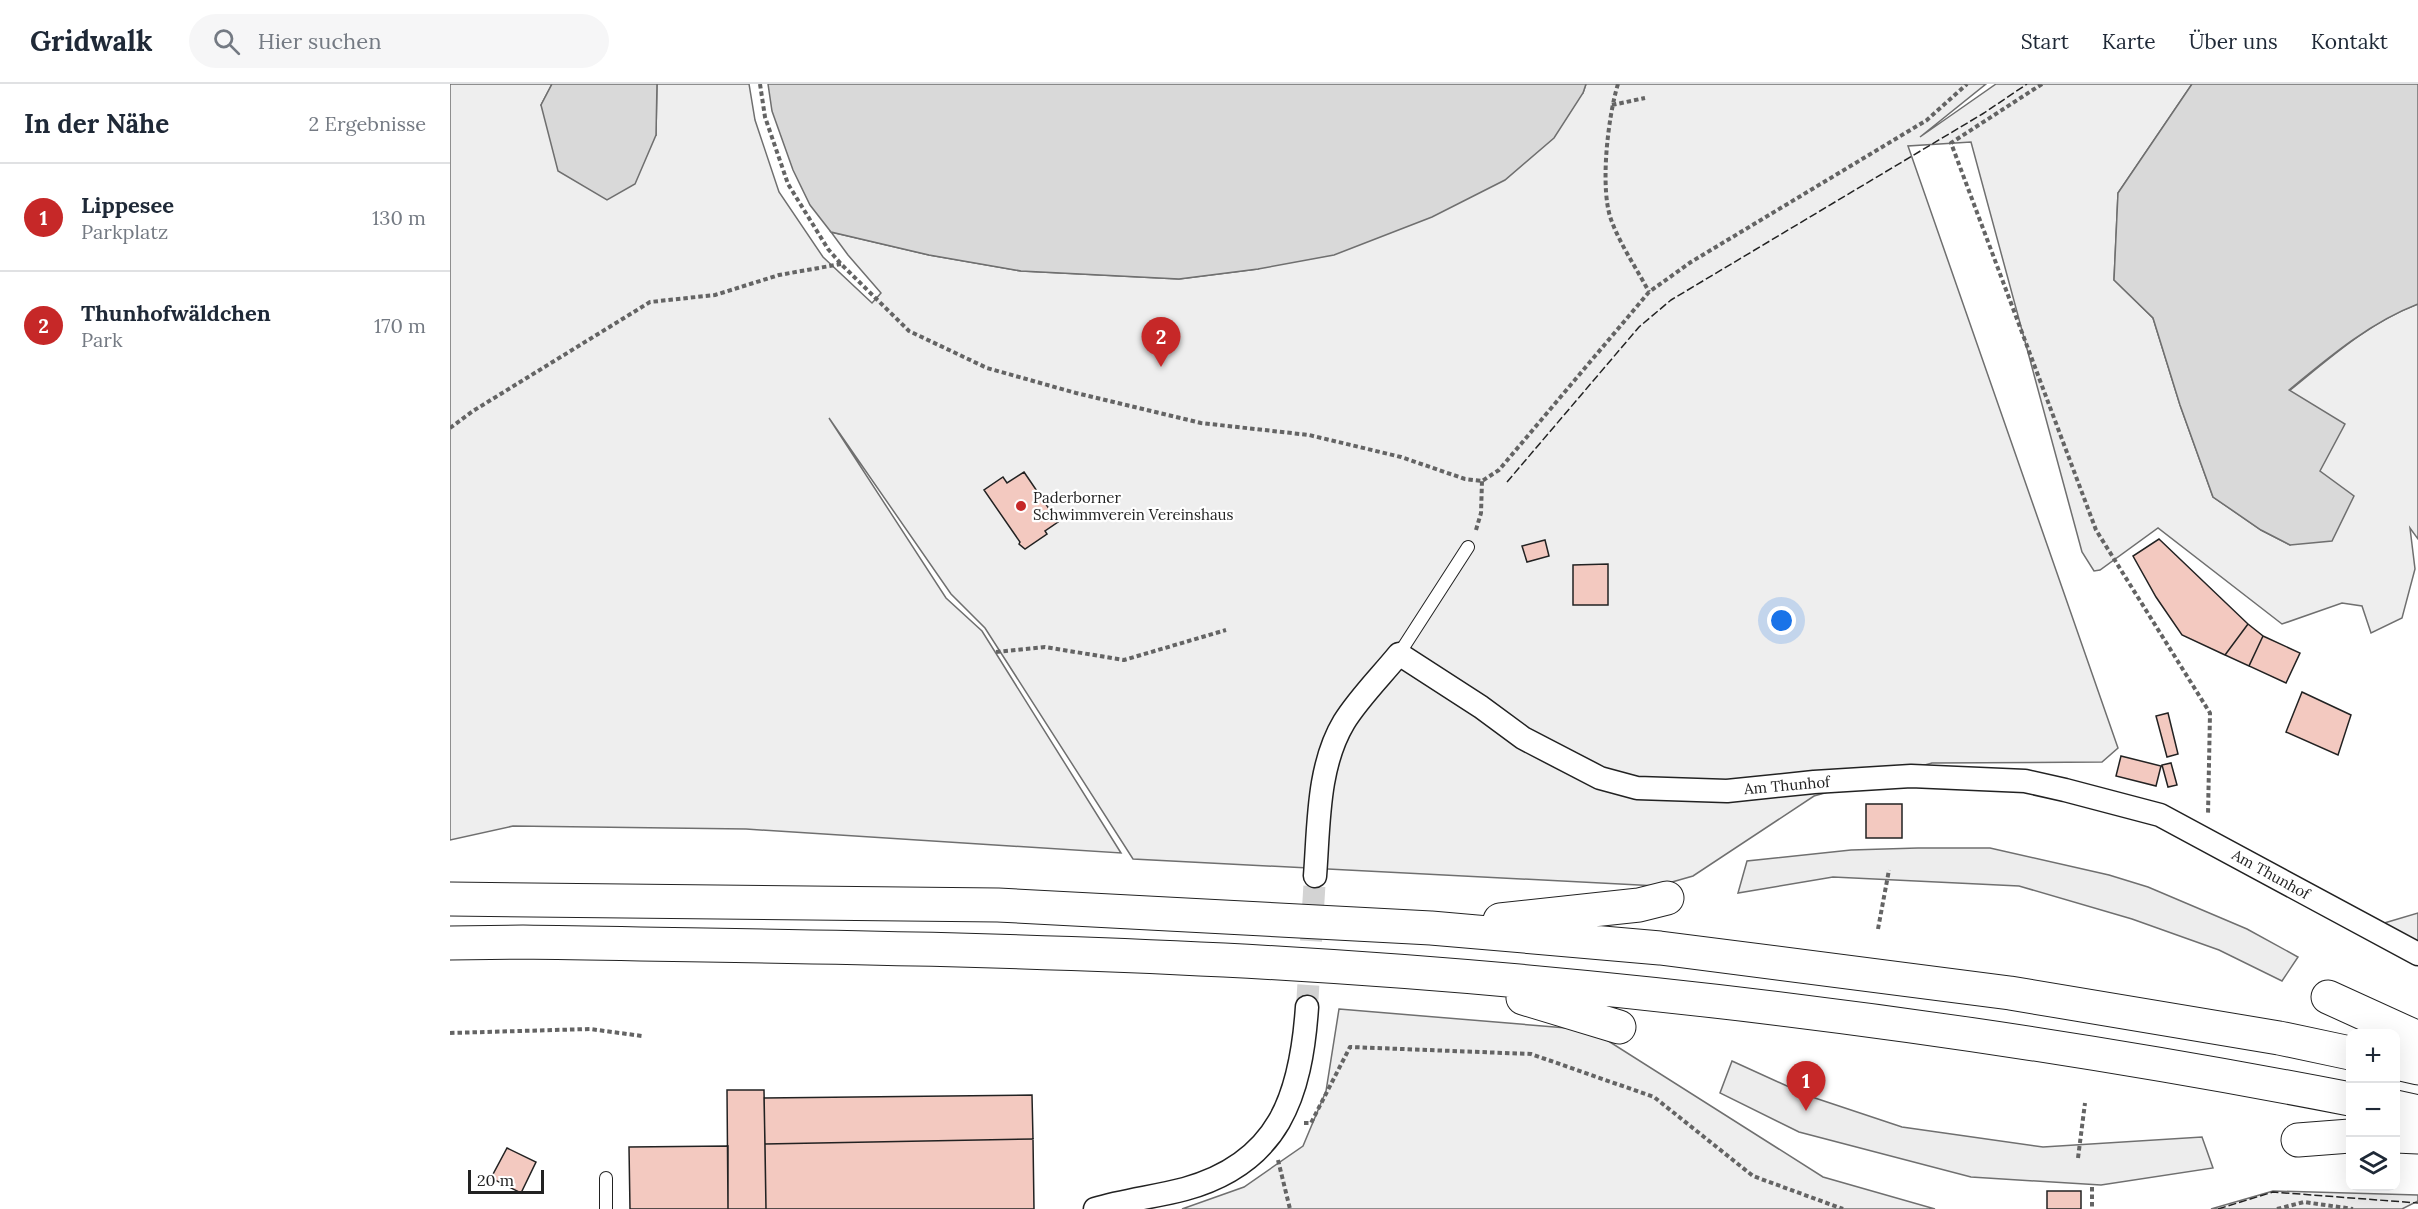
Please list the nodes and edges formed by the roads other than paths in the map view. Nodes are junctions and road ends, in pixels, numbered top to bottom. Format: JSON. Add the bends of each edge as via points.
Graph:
{"nodes":[{"id":1,"x":1468,"y":547,"type":"road end"},
{"id":2,"x":1399,"y":654,"type":"junction"},
{"id":3,"x":1315,"y":876,"type":"tunnel mouth"},
{"id":4,"x":1667,"y":898,"type":"dead end"},
{"id":5,"x":450,"y":899,"type":"edge"},
{"id":6,"x":1431,"y":928,"type":"junction"},
{"id":7,"x":450,"y":944,"type":"edge"},
{"id":8,"x":2418,"y":954,"type":"edge"},
{"id":9,"x":1440,"y":974,"type":"junction"},
{"id":10,"x":2328,"y":997,"type":"dead end"},
{"id":11,"x":1307,"y":1008,"type":"tunnel mouth"},
{"id":12,"x":1619,"y":1027,"type":"dead end"},
{"id":13,"x":2418,"y":1038,"type":"edge"},
{"id":14,"x":2346,"y":1052,"type":"edge"},
{"id":15,"x":2400,"y":1064,"type":"edge"},
{"id":16,"x":2418,"y":1068,"type":"edge"},
{"id":17,"x":2346,"y":1098,"type":"edge"},
{"id":18,"x":2400,"y":1108,"type":"edge"},
{"id":19,"x":2418,"y":1112,"type":"edge"},
{"id":20,"x":2346,"y":1136,"type":"edge"},
{"id":21,"x":2400,"y":1136,"type":"edge"},
{"id":22,"x":2418,"y":1137,"type":"edge"},
{"id":23,"x":2298,"y":1140,"type":"dead end"},
{"id":24,"x":606,"y":1178,"type":"dead end"},
{"id":25,"x":606,"y":1209,"type":"edge"},
{"id":26,"x":1095,"y":1209,"type":"edge"}],
"edges":[{"from":1,"to":2,"type":"lane"},
{"from":2,"to":3,"type":"street","via":[[1344,722],[1330,754],[1323,786]]},
{"from":2,"to":8,"type":"street","name":"Am Thunhof","via":[[1523,738],[1600,778],[1637,788],[1727,791],[1911,776],[2025,781],[2160,815]]},
{"from":4,"to":6,"type":"highway","via":[[1639,905]]},
{"from":5,"to":6,"type":"highway","via":[[998,905]]},
{"from":6,"to":14,"type":"highway","via":[[1660,948],[2010,993]]},
{"from":7,"to":9,"type":"highway","via":[[1021,951]]},
{"from":9,"to":12,"type":"highway"},
{"from":9,"to":17,"type":"highway","via":[[1668,996],[2014,1040]]},
{"from":10,"to":13,"type":"highway"},
{"from":11,"to":26,"type":"street","via":[[1297,1084],[1277,1128],[1232,1170],[1186,1189]]},
{"from":15,"to":16,"type":"highway"},
{"from":18,"to":19,"type":"highway"},
{"from":20,"to":23,"type":"highway"},
{"from":21,"to":22,"type":"highway"},
{"from":24,"to":25,"type":"lane"}]}
